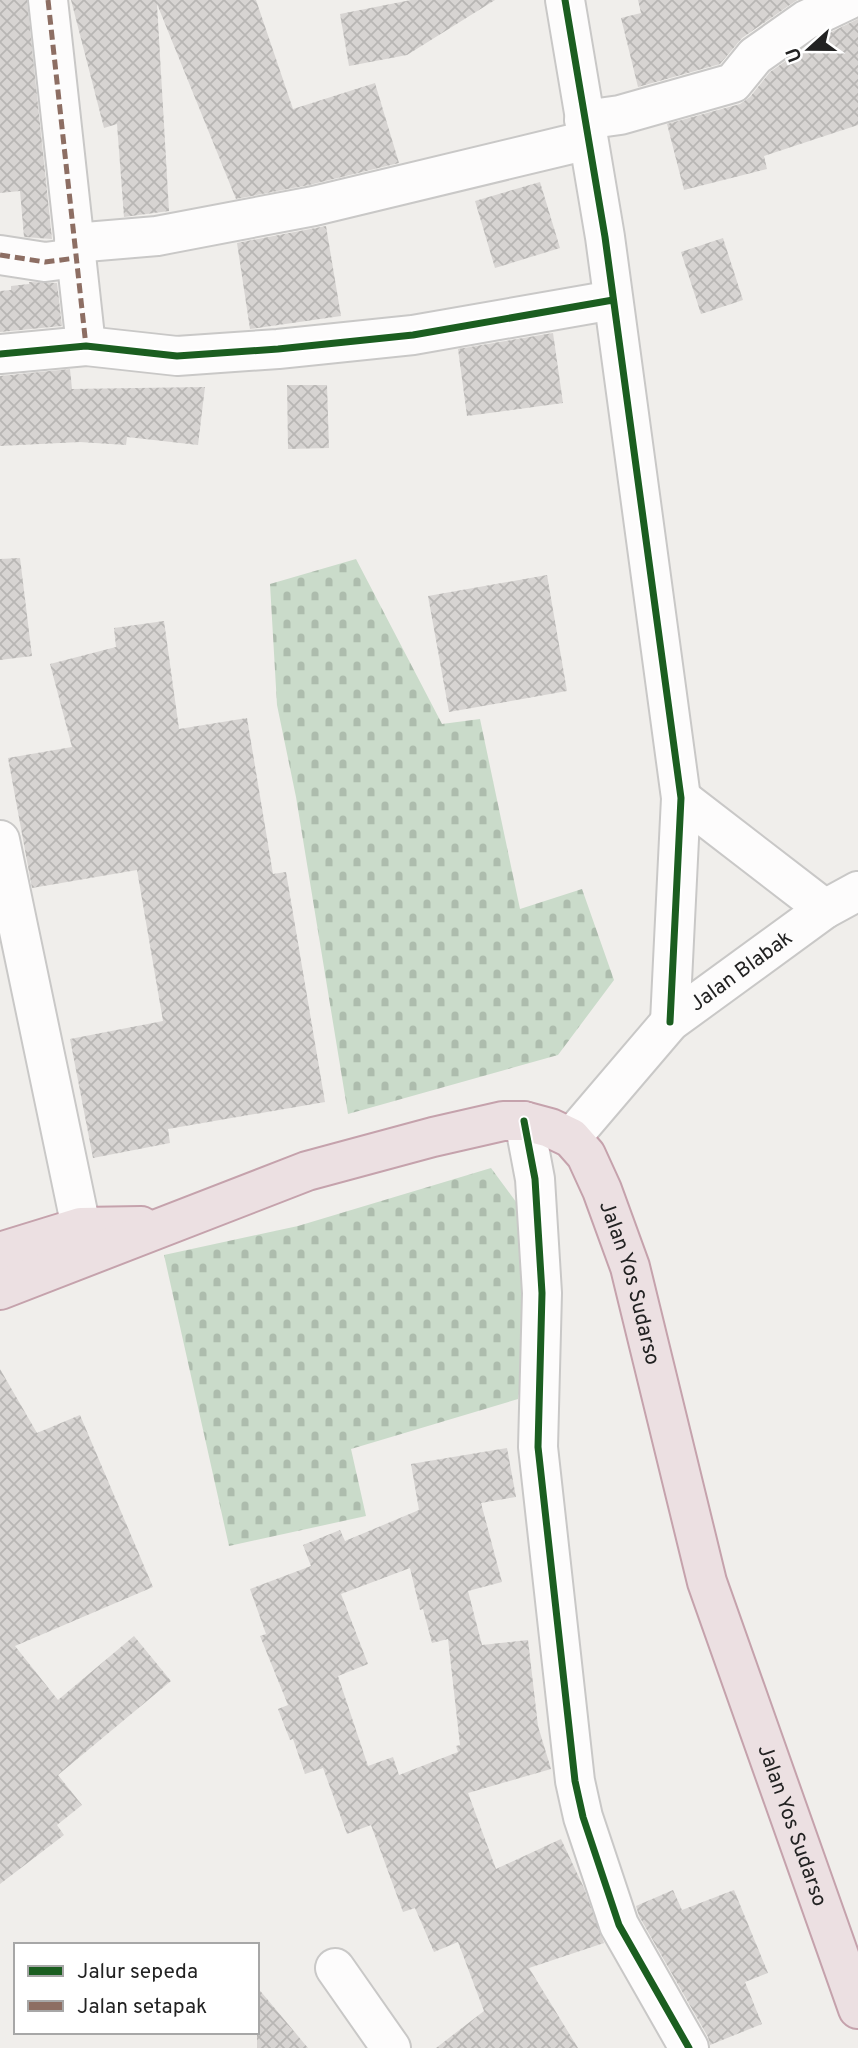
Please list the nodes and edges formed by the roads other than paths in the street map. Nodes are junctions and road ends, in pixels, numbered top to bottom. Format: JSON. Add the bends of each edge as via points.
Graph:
{"nodes":[{"id":1,"x":48,"y":0,"type":"edge"},
{"id":2,"x":565,"y":0,"type":"edge"},
{"id":3,"x":848,"y":0,"type":"edge"},
{"id":4,"x":586,"y":130,"type":"junction"},
{"id":5,"x":75,"y":250,"type":"junction"},
{"id":6,"x":0,"y":255,"type":"edge"},
{"id":7,"x":613,"y":300,"type":"junction"},
{"id":8,"x":86,"y":346,"type":"junction"},
{"id":9,"x":0,"y":354,"type":"edge"},
{"id":10,"x":681,"y":798,"type":"junction"},
{"id":11,"x":0,"y":840,"type":"edge"},
{"id":12,"x":858,"y":891,"type":"edge"},
{"id":13,"x":824,"y":909,"type":"junction"},
{"id":14,"x":670,"y":1022,"type":"junction"},
{"id":15,"x":524,"y":1121,"type":"junction"},
{"id":16,"x":571,"y":1138,"type":"junction"},
{"id":17,"x":164,"y":1226,"type":"junction"},
{"id":18,"x":80,"y":1227,"type":"junction"},
{"id":19,"x":0,"y":1252,"type":"edge"},
{"id":20,"x":0,"y":1290,"type":"edge"},
{"id":21,"x":335,"y":1968,"type":"dead end"},
{"id":22,"x":858,"y":2009,"type":"edge"},
{"id":23,"x":391,"y":2048,"type":"edge"},
{"id":24,"x":689,"y":2048,"type":"edge"}],
"edges":[{"from":1,"to":5,"type":"street"},
{"from":2,"to":4,"type":"street"},
{"from":3,"to":4,"type":"street","via":[[806,20],[755,56],[733,83],[620,115]]},
{"from":4,"to":5,"type":"street","via":[[314,206]]},
{"from":4,"to":7,"type":"street"},
{"from":5,"to":6,"type":"street","via":[[45,262]]},
{"from":5,"to":8,"type":"street"},
{"from":7,"to":8,"type":"street","via":[[413,335],[278,349],[177,356]]},
{"from":7,"to":10,"type":"street"},
{"from":8,"to":9,"type":"street"},
{"from":10,"to":13,"type":"street"},
{"from":10,"to":14,"type":"street"},
{"from":11,"to":18,"type":"street"},
{"from":12,"to":13,"type":"street","name":"Jalan Blabak"},
{"from":13,"to":14,"type":"street","name":"Jalan Blabak"},
{"from":14,"to":16,"type":"street","name":"Jalan Blabak"},
{"from":15,"to":16,"type":"highway"},
{"from":15,"to":17,"type":"highway","via":[[503,1121],[433,1137],[307,1171]]},
{"from":15,"to":24,"type":"street","via":[[535,1179],[542,1293],[538,1447],[575,1781],[619,1925]]},
{"from":16,"to":22,"type":"highway","name":"Jalan Yos Sudarso","via":[[598,1180],[630,1267],[707,1583]]},
{"from":17,"to":18,"type":"highway"},
{"from":17,"to":20,"type":"highway"},
{"from":18,"to":19,"type":"highway"},
{"from":21,"to":23,"type":"street"}]}
